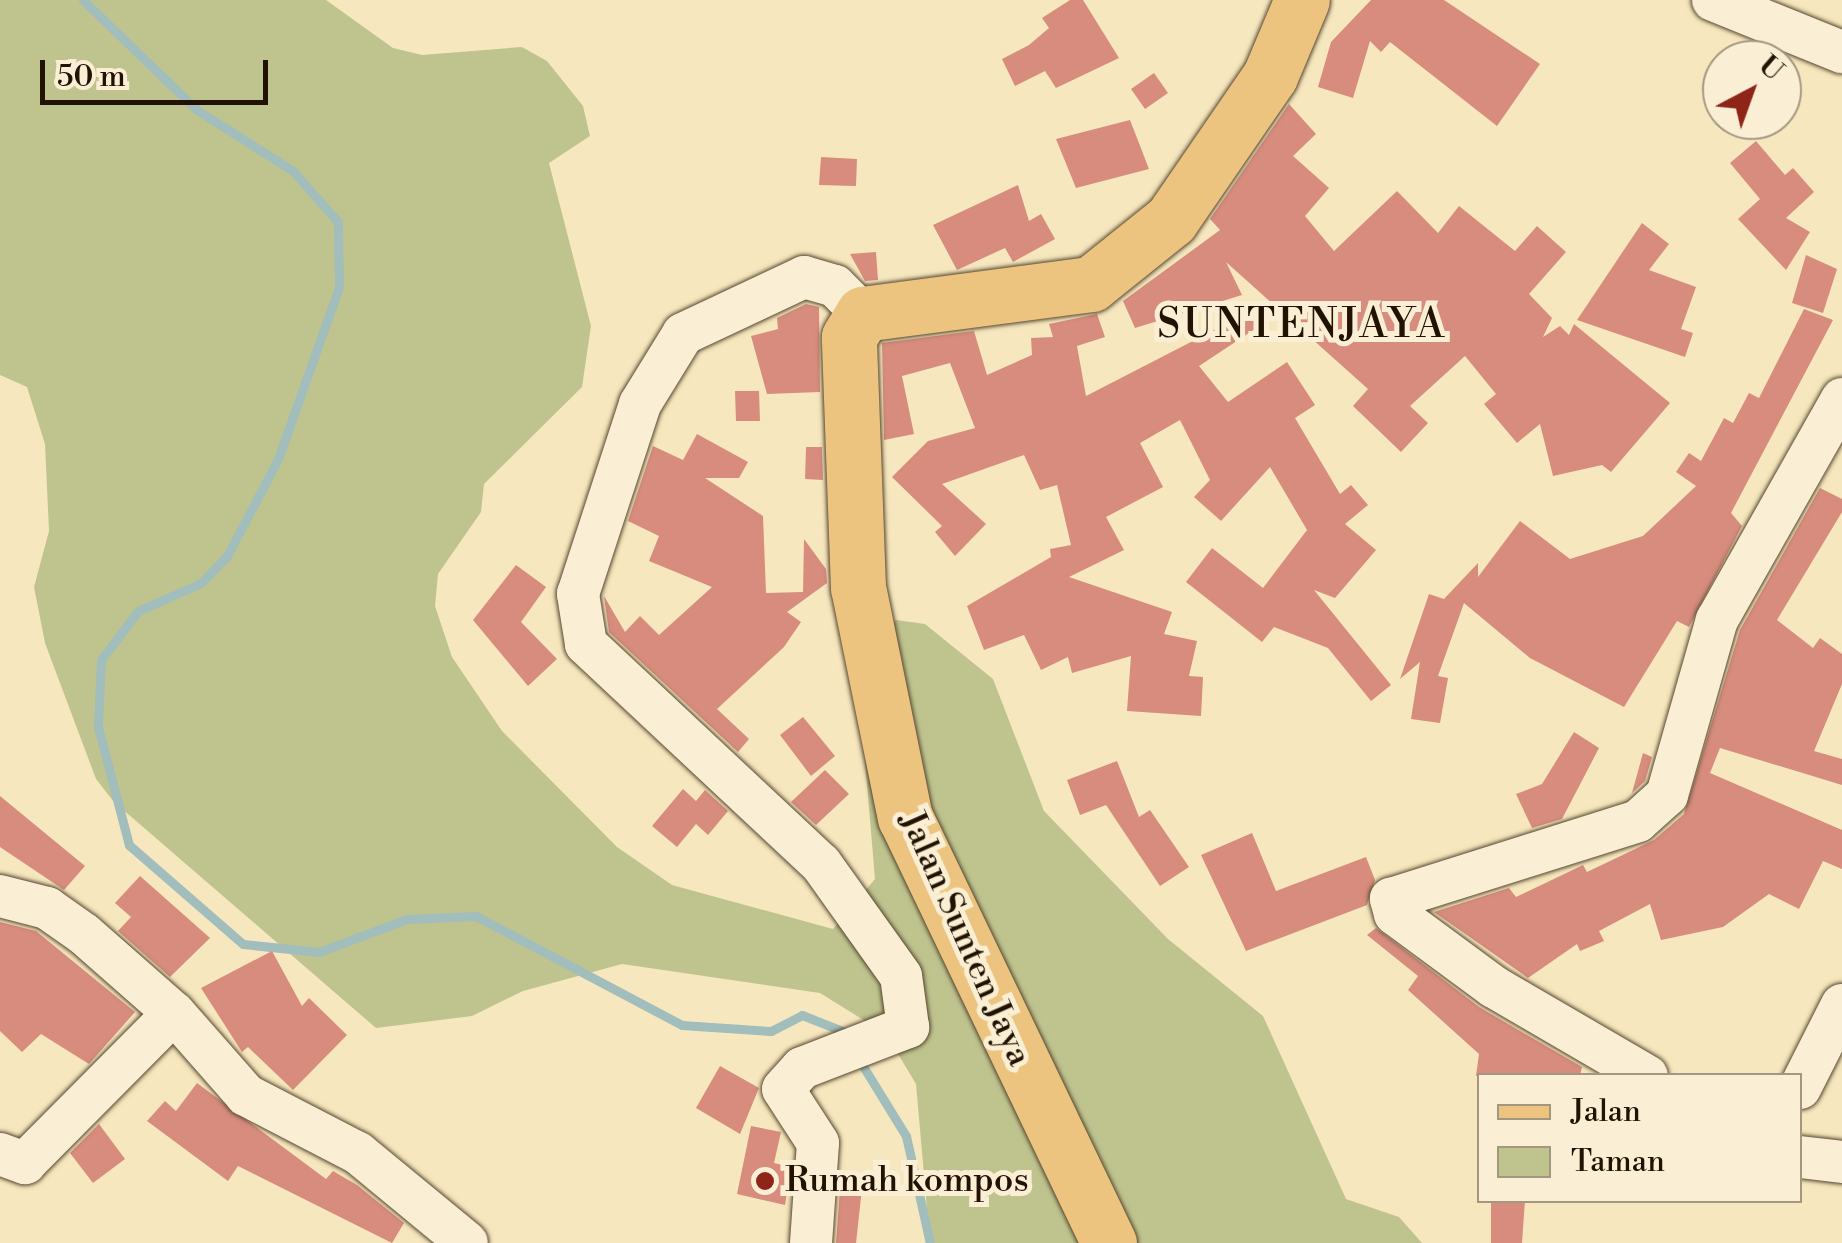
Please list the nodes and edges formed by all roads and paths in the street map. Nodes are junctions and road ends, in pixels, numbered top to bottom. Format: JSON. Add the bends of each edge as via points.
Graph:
{"nodes":[{"id":1,"x":1302,"y":0,"type":"edge"},
{"id":2,"x":1713,"y":0,"type":"edge"},
{"id":3,"x":1842,"y":52,"type":"edge"},
{"id":4,"x":863,"y":314,"type":"junction"},
{"id":5,"x":1842,"y":400,"type":"edge"},
{"id":6,"x":0,"y":896,"type":"edge"},
{"id":7,"x":1842,"y":1005,"type":"edge"},
{"id":8,"x":174,"y":1013,"type":"junction"},
{"id":9,"x":1643,"y":1073,"type":"edge"},
{"id":10,"x":1802,"y":1084,"type":"edge"},
{"id":11,"x":0,"y":1154,"type":"edge"},
{"id":12,"x":1802,"y":1157,"type":"edge"},
{"id":13,"x":1842,"y":1162,"type":"edge"},
{"id":14,"x":467,"y":1243,"type":"edge"},
{"id":15,"x":812,"y":1243,"type":"edge"},
{"id":16,"x":1109,"y":1243,"type":"edge"}],
"edges":[{"from":1,"to":4,"type":"main road","via":[[1270,76],[1171,220],[1091,284]]},
{"from":2,"to":3,"type":"street"},
{"from":4,"to":15,"type":"street","via":[[835,286],[804,277],[683,334],[640,404],[578,594],[586,644],[821,864],[891,955],[912,1015],[908,1027],[802,1068],[783,1088],[818,1143]]},
{"from":4,"to":16,"type":"main road","name":"Jalan Sunten Jaya","via":[[849,337],[858,588],[906,818]]},
{"from":5,"to":9,"type":"street","via":[[1717,620],[1667,796],[1638,820],[1391,899],[1395,914],[1494,987]]},
{"from":6,"to":8,"type":"street","via":[[48,908]]},
{"from":7,"to":10,"type":"street"},
{"from":8,"to":11,"type":"street","via":[[25,1163]]},
{"from":8,"to":14,"type":"street","via":[[246,1095],[358,1153]]},
{"from":12,"to":13,"type":"street"}]}
